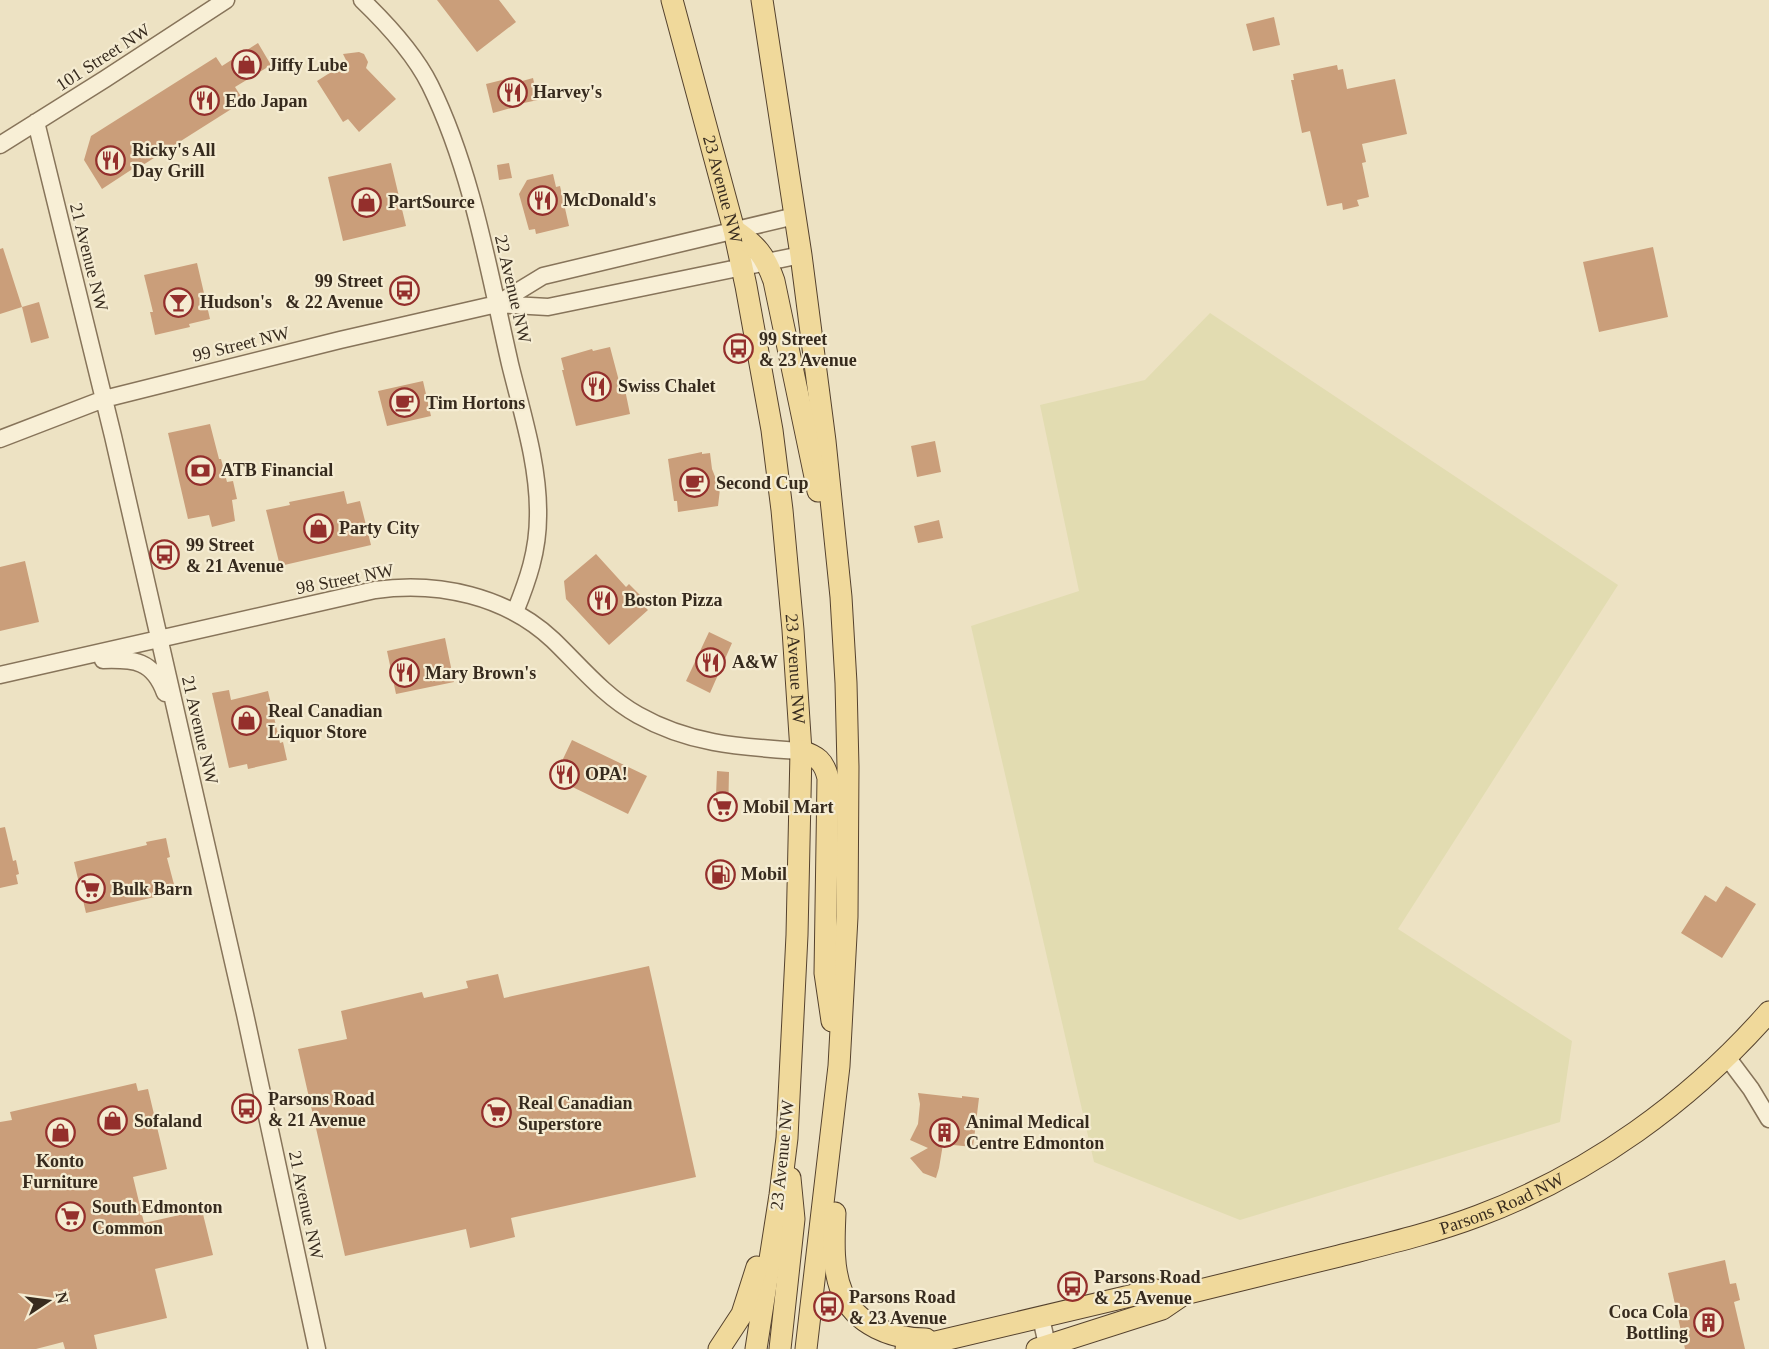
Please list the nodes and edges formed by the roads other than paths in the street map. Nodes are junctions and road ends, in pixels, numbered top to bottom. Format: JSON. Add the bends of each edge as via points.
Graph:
{"nodes":[{"id":1,"x":226,"y":0,"type":"edge"},
{"id":2,"x":362,"y":0,"type":"edge"},
{"id":3,"x":672,"y":0,"type":"edge"},
{"id":4,"x":762,"y":0,"type":"edge"},
{"id":5,"x":36,"y":122,"type":"junction"},
{"id":6,"x":0,"y":145,"type":"edge"},
{"id":7,"x":795,"y":216,"type":"junction"},
{"id":8,"x":734,"y":230,"type":"junction"},
{"id":9,"x":801,"y":255,"type":"junction"},
{"id":10,"x":768,"y":262,"type":"junction"},
{"id":11,"x":742,"y":268,"type":"junction"},
{"id":12,"x":497,"y":304,"type":"junction"},
{"id":13,"x":104,"y":399,"type":"junction"},
{"id":14,"x":0,"y":439,"type":"edge"},
{"id":15,"x":841,"y":597,"type":"junction"},
{"id":16,"x":515,"y":612,"type":"junction"},
{"id":17,"x":159,"y":639,"type":"junction"},
{"id":18,"x":60,"y":662,"type":"junction"},
{"id":19,"x":0,"y":675,"type":"edge"},
{"id":20,"x":183,"y":745,"type":"junction"},
{"id":21,"x":801,"y":751,"type":"junction"},
{"id":22,"x":1769,"y":1012,"type":"edge"},
{"id":23,"x":1727,"y":1057,"type":"junction"},
{"id":24,"x":839,"y":1066,"type":"junction"},
{"id":25,"x":837,"y":1092,"type":"junction"},
{"id":26,"x":1769,"y":1119,"type":"edge"},
{"id":27,"x":787,"y":1138,"type":"junction"},
{"id":28,"x":780,"y":1195,"type":"junction"},
{"id":29,"x":1184,"y":1294,"type":"junction"},
{"id":30,"x":1033,"y":1320,"type":"junction"},
{"id":31,"x":980,"y":1331,"type":"junction"},
{"id":32,"x":1044,"y":1348,"type":"edge"},
{"id":33,"x":317,"y":1349,"type":"edge"},
{"id":34,"x":719,"y":1349,"type":"edge"},
{"id":35,"x":756,"y":1349,"type":"edge"},
{"id":36,"x":780,"y":1349,"type":"edge"},
{"id":37,"x":806,"y":1349,"type":"edge"},
{"id":38,"x":906,"y":1349,"type":"edge"},
{"id":39,"x":964,"y":1349,"type":"edge"}],
"edges":[{"from":1,"to":5,"type":"street","name":"101 Street NW"},
{"from":2,"to":12,"type":"street","name":"22 Avenue NW","via":[[407,50],[437,100],[470,195]]},
{"from":3,"to":8,"type":"main road","name":"23 Avenue NW"},
{"from":4,"to":7,"type":"main road"},
{"from":5,"to":6,"type":"street","name":"101 Street NW"},
{"from":5,"to":13,"type":"street","name":"21 Avenue NW"},
{"from":7,"to":8,"type":"street","name":"99 Street NW"},
{"from":7,"to":9,"type":"main road"},
{"from":8,"to":10,"type":"main road"},
{"from":8,"to":11,"type":"main road","name":"23 Avenue NW"},
{"from":8,"to":12,"type":"street","name":"99 Street NW","via":[[543,276]]},
{"from":9,"to":10,"type":"street","name":"99 Street NW"},
{"from":9,"to":15,"type":"main road"},
{"from":10,"to":11,"type":"street","name":"99 Street NW"},
{"from":10,"to":15,"type":"main road"},
{"from":11,"to":12,"type":"street","name":"99 Street NW","via":[[548,307]]},
{"from":11,"to":21,"type":"main road","name":"23 Avenue NW","via":[[772,430],[782,510]]},
{"from":12,"to":13,"type":"street","name":"99 Street NW"},
{"from":12,"to":16,"type":"street","name":"22 Avenue NW","via":[[537,495],[534,558]]},
{"from":13,"to":14,"type":"street","name":"99 Street NW"},
{"from":13,"to":17,"type":"street","name":"21 Avenue NW"},
{"from":15,"to":24,"type":"main road","via":[[848,767],[847,917]]},
{"from":16,"to":17,"type":"street","name":"98 Street NW","via":[[459,592],[388,588]]},
{"from":16,"to":21,"type":"street","name":"98 Street NW","via":[[550,638],[606,693],[648,721],[720,744]]},
{"from":17,"to":18,"type":"street","name":"98 Street NW"},
{"from":17,"to":20,"type":"street","name":"21 Avenue NW"},
{"from":18,"to":19,"type":"street","name":"98 Street NW"},
{"from":18,"to":20,"type":"street","via":[[123,659],[152,669],[163,687]]},
{"from":20,"to":33,"type":"street","name":"21 Avenue NW"},
{"from":21,"to":24,"type":"main road","via":[[824,764],[828,778],[825,973]]},
{"from":21,"to":27,"type":"main road","name":"23 Avenue NW"},
{"from":22,"to":23,"type":"main road","name":"Parsons Road NW"},
{"from":23,"to":26,"type":"street"},
{"from":23,"to":29,"type":"main road","name":"Parsons Road NW","via":[[1669,1108],[1616,1145],[1510,1203],[1425,1234]]},
{"from":24,"to":25,"type":"main road"},
{"from":25,"to":31,"type":"main road","via":[[840,1118],[834,1244],[846,1301],[866,1322],[898,1336],[926,1339]]},
{"from":25,"to":37,"type":"main road"},
{"from":27,"to":28,"type":"main road","name":"23 Avenue NW"},
{"from":27,"to":36,"type":"main road","via":[[794,1219]]},
{"from":28,"to":34,"type":"main road","via":[[742,1314]]},
{"from":28,"to":35,"type":"main road","name":"23 Avenue NW"},
{"from":29,"to":30,"type":"main road","name":"Parsons Road NW","via":[[1155,1290]]},
{"from":29,"to":32,"type":"main road","name":"Parsons Road NW","via":[[1162,1309]]},
{"from":30,"to":31,"type":"main road","name":"Parsons Road NW"},
{"from":30,"to":32,"type":"street"},
{"from":30,"to":39,"type":"main road"},
{"from":31,"to":38,"type":"main road","name":"Parsons Road NW"}]}
